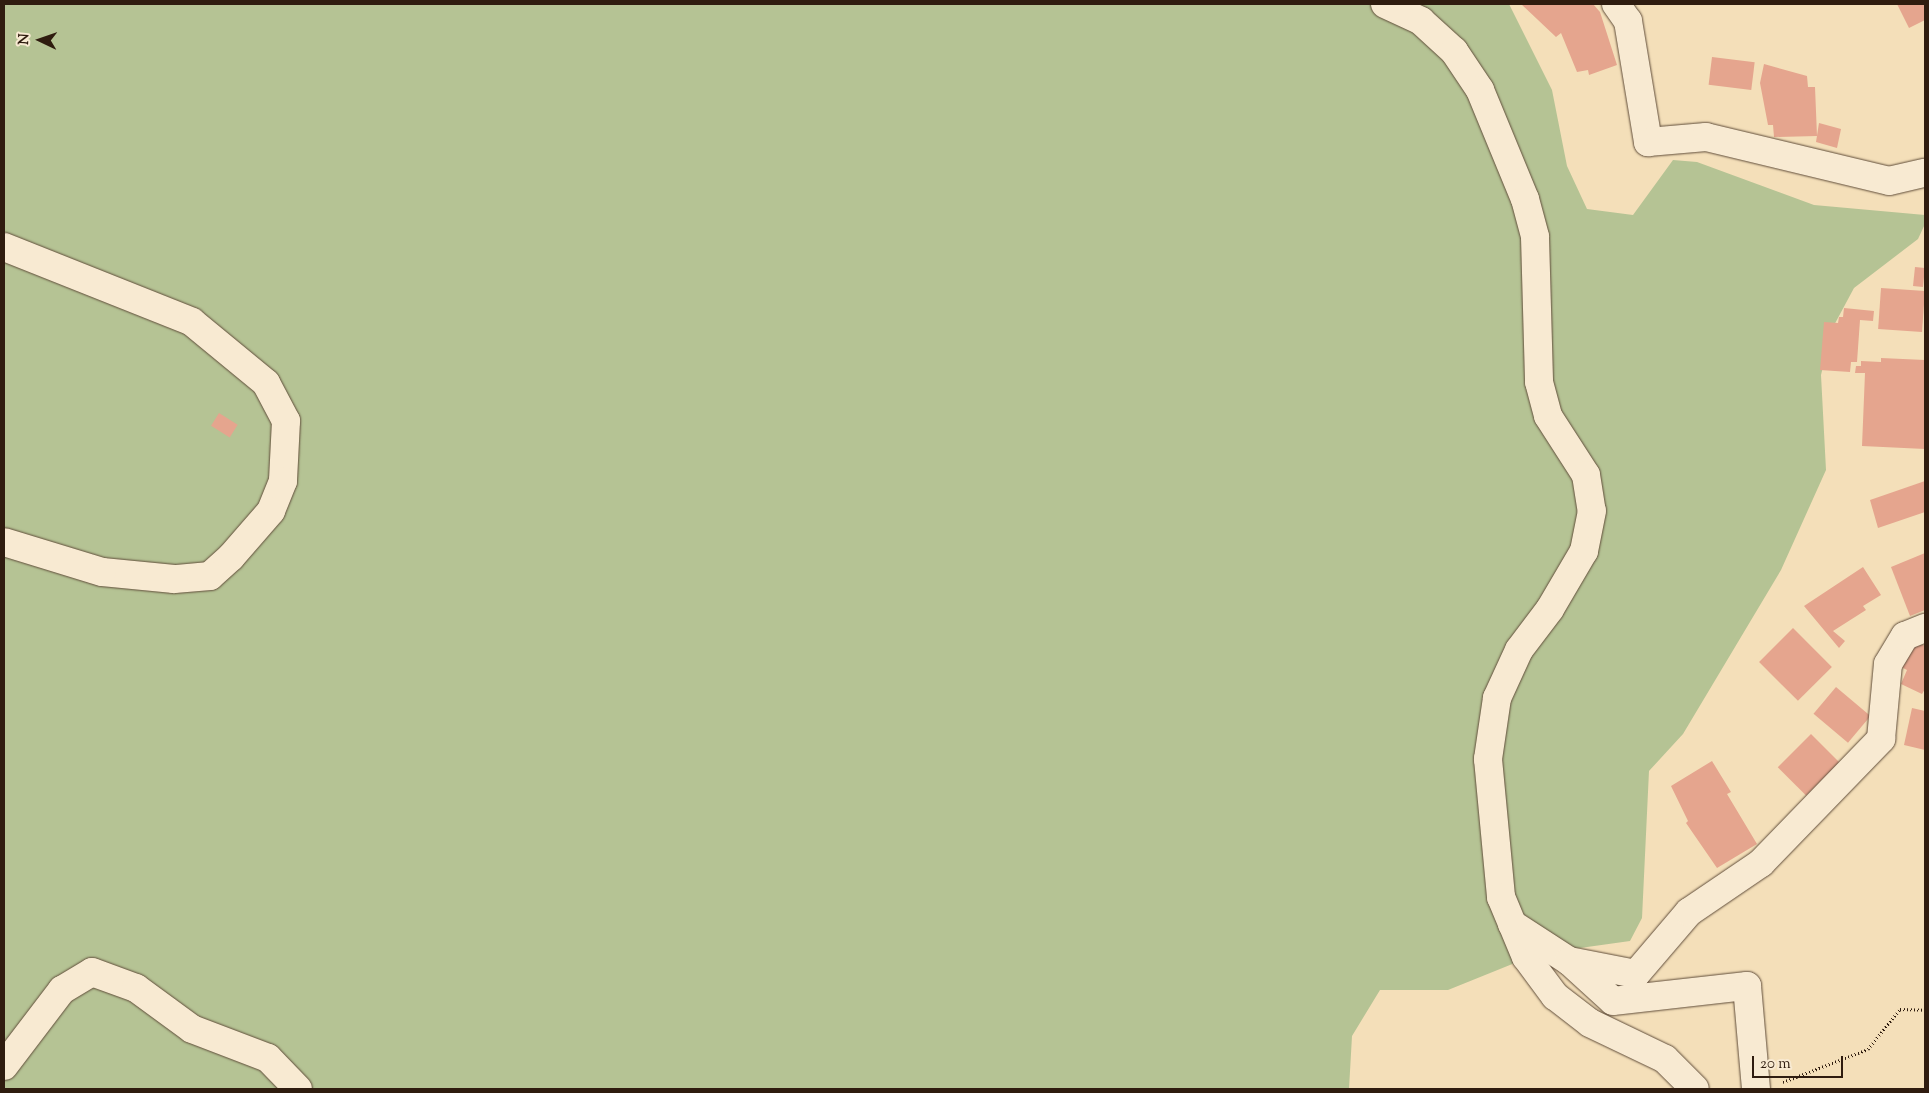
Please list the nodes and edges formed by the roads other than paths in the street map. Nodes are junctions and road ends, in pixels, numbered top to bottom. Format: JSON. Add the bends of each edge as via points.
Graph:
{"nodes":[{"id":1,"x":1385,"y":4,"type":"edge"},
{"id":2,"x":1616,"y":4,"type":"edge"},
{"id":3,"x":1925,"y":173,"type":"edge"},
{"id":4,"x":4,"y":247,"type":"edge"},
{"id":5,"x":4,"y":542,"type":"edge"},
{"id":6,"x":1925,"y":628,"type":"edge"},
{"id":7,"x":1512,"y":924,"type":"junction"},
{"id":8,"x":1569,"y":961,"type":"junction"},
{"id":9,"x":4,"y":1066,"type":"edge"},
{"id":10,"x":1769,"y":1086,"type":"edge"},
{"id":11,"x":298,"y":1089,"type":"edge"},
{"id":12,"x":1695,"y":1089,"type":"edge"}],
"edges":[{"from":1,"to":7,"type":"street","via":[[1421,21],[1454,51],[1480,90],[1526,199],[1535,237],[1539,382],[1548,416],[1586,475],[1592,510],[1584,552],[1550,609],[1519,650],[1497,698],[1488,759],[1501,897]]},
{"from":2,"to":3,"type":"street","via":[[1628,21],[1648,142],[1706,137],[1889,181]]},
{"from":4,"to":5,"type":"street","via":[[192,322],[266,383],[286,421],[283,481],[271,511],[231,558],[210,576],[174,579],[102,572]]},
{"from":6,"to":8,"type":"street","via":[[1905,636],[1888,664],[1881,739],[1761,863],[1689,912],[1636,974]]},
{"from":7,"to":8,"type":"street"},
{"from":7,"to":12,"type":"street","via":[[1526,957],[1555,996],[1590,1023],[1665,1059]]},
{"from":8,"to":10,"type":"street","via":[[1613,1001],[1747,986]]},
{"from":9,"to":11,"type":"street","via":[[62,990],[92,972],[136,988],[192,1029],[268,1058]]}]}
